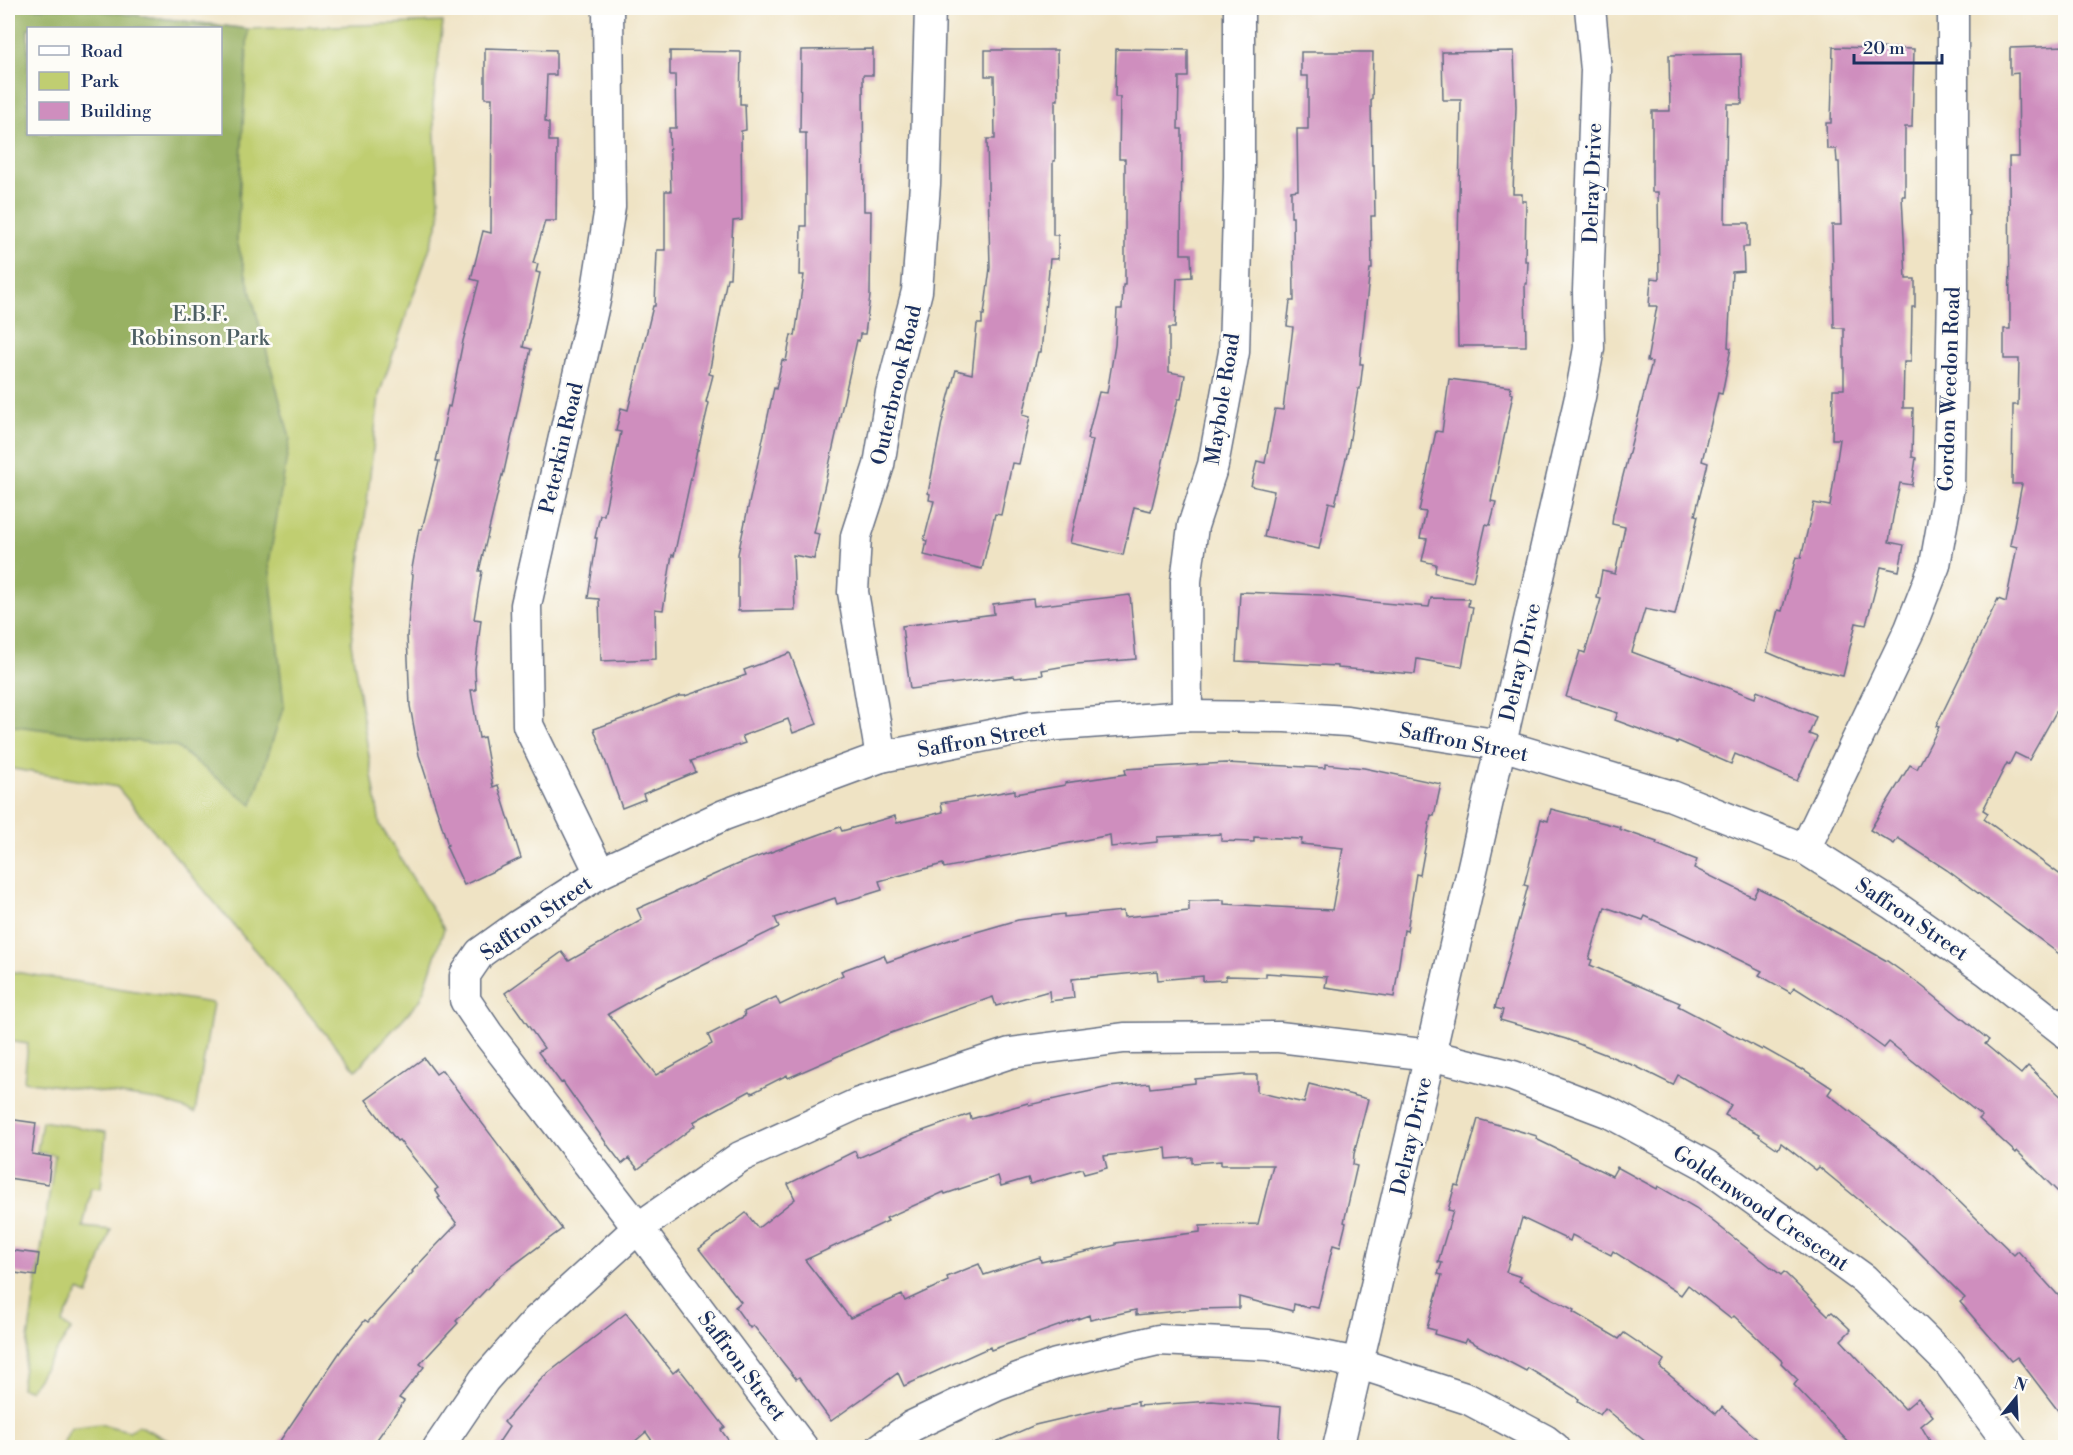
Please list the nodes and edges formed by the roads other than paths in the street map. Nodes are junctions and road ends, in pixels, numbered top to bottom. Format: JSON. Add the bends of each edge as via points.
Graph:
{"nodes":[{"id":1,"x":608,"y":8,"type":"edge"},
{"id":2,"x":930,"y":8,"type":"edge"},
{"id":3,"x":1239,"y":8,"type":"edge"},
{"id":4,"x":1590,"y":8,"type":"edge"},
{"id":5,"x":1953,"y":8,"type":"edge"},
{"id":6,"x":1187,"y":716,"type":"junction"},
{"id":7,"x":1501,"y":745,"type":"junction"},
{"id":8,"x":882,"y":757,"type":"junction"},
{"id":9,"x":1805,"y":849,"type":"junction"},
{"id":10,"x":600,"y":873,"type":"junction"},
{"id":11,"x":2065,"y":1032,"type":"edge"},
{"id":12,"x":1430,"y":1055,"type":"junction"},
{"id":13,"x":638,"y":1228,"type":"junction"},
{"id":14,"x":1357,"y":1362,"type":"junction"},
{"id":15,"x":438,"y":1448,"type":"edge"},
{"id":16,"x":803,"y":1448,"type":"edge"},
{"id":17,"x":880,"y":1448,"type":"edge"},
{"id":18,"x":1338,"y":1448,"type":"edge"},
{"id":19,"x":1555,"y":1448,"type":"edge"},
{"id":20,"x":2012,"y":1448,"type":"edge"}],
"edges":[{"from":1,"to":10,"type":"street","name":"Peterkin Road","via":[[610,207],[596,296],[526,605],[528,725]]},
{"from":2,"to":8,"type":"street","name":"Outerbrook Road","via":[[925,184],[917,291],[891,392],[879,465],[856,536],[853,592]]},
{"from":3,"to":6,"type":"street","name":"Maybole Road","via":[[1234,352],[1213,465],[1193,526],[1186,581]]},
{"from":4,"to":7,"type":"street","name":"Delray Drive","via":[[1596,70],[1588,348]]},
{"from":5,"to":9,"type":"street","name":"Gordon Weedon Road","via":[[1949,486],[1935,565],[1910,629]]},
{"from":6,"to":7,"type":"street","name":"Saffron Street","via":[[1347,721]]},
{"from":6,"to":8,"type":"street","name":"Saffron Street","via":[[1030,727]]},
{"from":7,"to":9,"type":"street","name":"Saffron Street","via":[[1672,796]]},
{"from":7,"to":12,"type":"street","name":"Delray Drive"},
{"from":8,"to":10,"type":"street","name":"Saffron Street","via":[[724,815]]},
{"from":9,"to":11,"type":"street","name":"Saffron Street","via":[[1892,904]]},
{"from":10,"to":13,"type":"street","name":"Saffron Street","via":[[480,954],[465,975],[465,1000]]},
{"from":12,"to":13,"type":"street","name":"Goldenwood Crescent","via":[[1279,1036],[1124,1038],[1010,1053],[859,1103],[740,1157]]},
{"from":12,"to":14,"type":"street","name":"Delray Drive"},
{"from":12,"to":20,"type":"street","name":"Goldenwood Crescent","via":[[1513,1076],[1610,1113],[1706,1165],[1864,1279],[1949,1364]]},
{"from":13,"to":15,"type":"street","name":"Goldenwood Crescent","via":[[537,1320],[484,1380]]},
{"from":13,"to":16,"type":"street","name":"Saffron Street"},
{"from":14,"to":17,"type":"street","via":[[1269,1345],[1158,1340],[1056,1364],[996,1386],[912,1426]]},
{"from":14,"to":18,"type":"street","name":"Delray Drive"},
{"from":14,"to":19,"type":"street","via":[[1468,1399]]}]}
